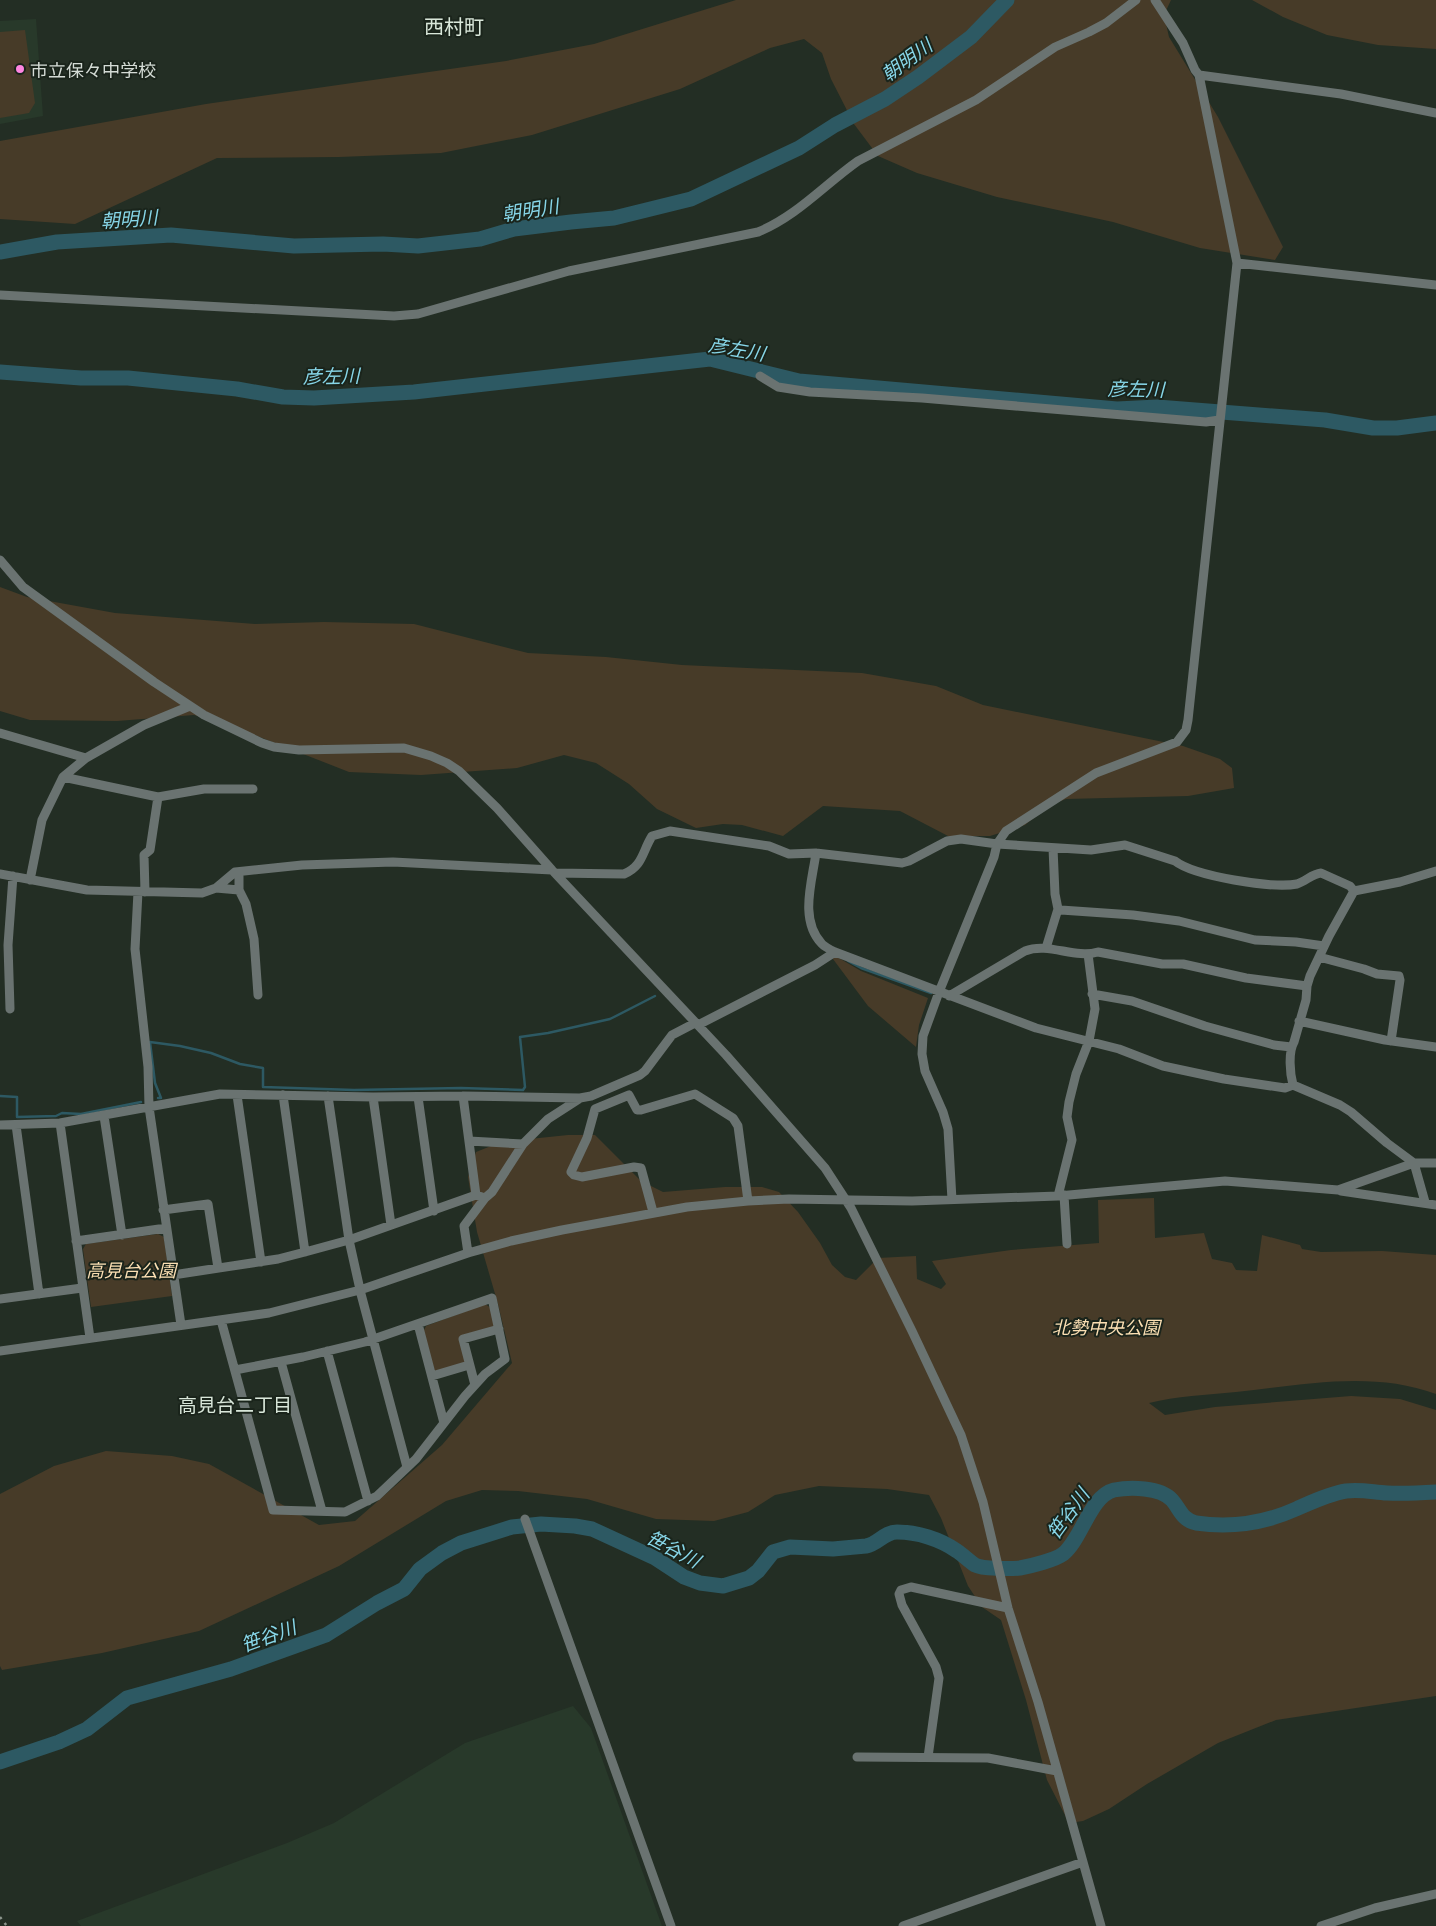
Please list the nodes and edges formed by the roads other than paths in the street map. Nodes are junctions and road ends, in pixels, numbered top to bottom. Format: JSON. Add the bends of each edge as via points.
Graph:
{"nodes":[{"id":1,"x":1136,"y":0,"type":"edge"},
{"id":2,"x":1155,"y":0,"type":"edge"},
{"id":3,"x":1199,"y":75,"type":"junction"},
{"id":4,"x":1436,"y":113,"type":"edge"},
{"id":5,"x":1237,"y":263,"type":"junction"},
{"id":6,"x":1436,"y":285,"type":"edge"},
{"id":7,"x":0,"y":295,"type":"edge"},
{"id":8,"x":760,"y":376,"type":"dead end"},
{"id":9,"x":1220,"y":419,"type":"junction"},
{"id":10,"x":0,"y":560,"type":"edge"},
{"id":11,"x":190,"y":706,"type":"junction"},
{"id":12,"x":0,"y":733,"type":"edge"},
{"id":13,"x":86,"y":758,"type":"junction"},
{"id":14,"x":63,"y":777,"type":"junction"},
{"id":15,"x":253,"y":789,"type":"dead end"},
{"id":16,"x":158,"y":797,"type":"junction"},
{"id":17,"x":997,"y":844,"type":"junction"},
{"id":18,"x":1053,"y":848,"type":"junction"},
{"id":19,"x":816,"y":853,"type":"junction"},
{"id":20,"x":554,"y":871,"type":"junction"},
{"id":21,"x":1436,"y":871,"type":"edge"},
{"id":22,"x":239,"y":872,"type":"junction"},
{"id":23,"x":0,"y":874,"type":"edge"},
{"id":24,"x":13,"y":876,"type":"junction"},
{"id":25,"x":30,"y":880,"type":"junction"},
{"id":26,"x":216,"y":888,"type":"junction"},
{"id":27,"x":239,"y":890,"type":"junction"},
{"id":28,"x":1354,"y":891,"type":"junction"},
{"id":29,"x":141,"y":892,"type":"junction"},
{"id":30,"x":1058,"y":909,"type":"junction"},
{"id":31,"x":1324,"y":946,"type":"junction"},
{"id":32,"x":1046,"y":948,"type":"junction"},
{"id":33,"x":835,"y":952,"type":"junction"},
{"id":34,"x":1088,"y":954,"type":"junction"},
{"id":35,"x":1319,"y":957,"type":"junction"},
{"id":36,"x":1307,"y":986,"type":"junction"},
{"id":37,"x":939,"y":992,"type":"junction"},
{"id":38,"x":1092,"y":994,"type":"junction"},
{"id":39,"x":258,"y":995,"type":"dead end"},
{"id":40,"x":949,"y":996,"type":"junction"},
{"id":41,"x":10,"y":1009,"type":"dead end"},
{"id":42,"x":1300,"y":1021,"type":"junction"},
{"id":43,"x":696,"y":1024,"type":"junction"},
{"id":44,"x":1390,"y":1040,"type":"junction"},
{"id":45,"x":1089,"y":1041,"type":"junction"},
{"id":46,"x":1291,"y":1047,"type":"junction"},
{"id":47,"x":1436,"y":1047,"type":"edge"},
{"id":48,"x":1293,"y":1085,"type":"junction"},
{"id":49,"x":237,"y":1095,"type":"junction"},
{"id":50,"x":283,"y":1095,"type":"junction"},
{"id":51,"x":328,"y":1096,"type":"junction"},
{"id":52,"x":463,"y":1096,"type":"junction"},
{"id":53,"x":373,"y":1097,"type":"junction"},
{"id":54,"x":418,"y":1097,"type":"junction"},
{"id":55,"x":580,"y":1098,"type":"junction"},
{"id":56,"x":149,"y":1107,"type":"junction"},
{"id":57,"x":104,"y":1116,"type":"junction"},
{"id":58,"x":60,"y":1123,"type":"junction"},
{"id":59,"x":0,"y":1125,"type":"edge"},
{"id":60,"x":16,"y":1125,"type":"junction"},
{"id":61,"x":469,"y":1141,"type":"junction"},
{"id":62,"x":523,"y":1144,"type":"junction"},
{"id":63,"x":1414,"y":1163,"type":"junction"},
{"id":64,"x":1436,"y":1163,"type":"edge"},
{"id":65,"x":1338,"y":1190,"type":"junction"},
{"id":66,"x":1061,"y":1196,"type":"junction"},
{"id":67,"x":481,"y":1197,"type":"junction"},
{"id":68,"x":844,"y":1199,"type":"junction"},
{"id":69,"x":952,"y":1200,"type":"junction"},
{"id":70,"x":748,"y":1201,"type":"junction"},
{"id":71,"x":1425,"y":1202,"type":"junction"},
{"id":72,"x":1436,"y":1205,"type":"edge"},
{"id":73,"x":164,"y":1210,"type":"junction"},
{"id":74,"x":434,"y":1210,"type":"junction"},
{"id":75,"x":653,"y":1212,"type":"junction"},
{"id":76,"x":391,"y":1225,"type":"junction"},
{"id":77,"x":166,"y":1228,"type":"junction"},
{"id":78,"x":122,"y":1235,"type":"junction"},
{"id":79,"x":348,"y":1240,"type":"junction"},
{"id":80,"x":76,"y":1241,"type":"junction"},
{"id":81,"x":1067,"y":1244,"type":"dead end"},
{"id":82,"x":305,"y":1252,"type":"junction"},
{"id":83,"x":468,"y":1253,"type":"junction"},
{"id":84,"x":261,"y":1262,"type":"junction"},
{"id":85,"x":218,"y":1268,"type":"junction"},
{"id":86,"x":173,"y":1275,"type":"junction"},
{"id":87,"x":82,"y":1288,"type":"junction"},
{"id":88,"x":360,"y":1290,"type":"junction"},
{"id":89,"x":39,"y":1294,"type":"junction"},
{"id":90,"x":0,"y":1299,"type":"edge"},
{"id":91,"x":221,"y":1320,"type":"junction"},
{"id":92,"x":418,"y":1324,"type":"junction"},
{"id":93,"x":180,"y":1326,"type":"junction"},
{"id":94,"x":499,"y":1329,"type":"junction"},
{"id":95,"x":90,"y":1338,"type":"junction"},
{"id":96,"x":373,"y":1339,"type":"junction"},
{"id":97,"x":0,"y":1351,"type":"edge"},
{"id":98,"x":327,"y":1351,"type":"junction"},
{"id":99,"x":281,"y":1362,"type":"junction"},
{"id":100,"x":469,"y":1365,"type":"junction"},
{"id":101,"x":235,"y":1370,"type":"junction"},
{"id":102,"x":432,"y":1376,"type":"junction"},
{"id":103,"x":475,"y":1386,"type":"junction"},
{"id":104,"x":444,"y":1423,"type":"junction"},
{"id":105,"x":408,"y":1467,"type":"junction"},
{"id":106,"x":368,"y":1501,"type":"junction"},
{"id":107,"x":322,"y":1511,"type":"junction"},
{"id":108,"x":525,"y":1519,"type":"dead end"},
{"id":109,"x":1008,"y":1608,"type":"junction"},
{"id":110,"x":857,"y":1757,"type":"dead end"},
{"id":111,"x":928,"y":1758,"type":"junction"},
{"id":112,"x":1058,"y":1771,"type":"junction"},
{"id":113,"x":1083,"y":1862,"type":"junction"},
{"id":114,"x":1436,"y":1894,"type":"edge"},
{"id":115,"x":671,"y":1926,"type":"edge"},
{"id":116,"x":903,"y":1926,"type":"edge"},
{"id":117,"x":1101,"y":1926,"type":"edge"},
{"id":118,"x":1321,"y":1926,"type":"edge"}],
"edges":[{"from":1,"to":7,"type":"street","via":[[1106,23],[1056,47],[976,100],[858,161],[794,213],[758,232],[544,276],[418,314],[394,316]]},
{"from":2,"to":3,"type":"street"},
{"from":3,"to":4,"type":"street","via":[[1341,94]]},
{"from":3,"to":5,"type":"street"},
{"from":5,"to":6,"type":"street"},
{"from":5,"to":9,"type":"street"},
{"from":8,"to":9,"type":"street","via":[[778,387],[810,392],[1206,422]]},
{"from":9,"to":17,"type":"street","via":[[1186,730],[1177,742],[1096,773],[1006,831]]},
{"from":10,"to":11,"type":"street","via":[[23,587]]},
{"from":11,"to":13,"type":"street","via":[[144,725]]},
{"from":11,"to":20,"type":"street","via":[[274,747],[310,750],[404,748],[448,763],[469,779]]},
{"from":12,"to":13,"type":"street"},
{"from":13,"to":14,"type":"street"},
{"from":14,"to":16,"type":"street"},
{"from":14,"to":25,"type":"street","via":[[42,820]]},
{"from":15,"to":16,"type":"street","via":[[204,789]]},
{"from":16,"to":29,"type":"street","via":[[150,850],[144,855]]},
{"from":17,"to":18,"type":"street"},
{"from":17,"to":19,"type":"street","via":[[961,839],[947,841],[902,863]]},
{"from":17,"to":37,"type":"street"},
{"from":18,"to":28,"type":"street","via":[[1091,850],[1130,845],[1205,873],[1255,883],[1297,884],[1322,873]]},
{"from":18,"to":30,"type":"street"},
{"from":19,"to":20,"type":"street","via":[[789,854],[768,846],[670,831],[652,836],[639,865],[624,874]]},
{"from":19,"to":33,"type":"street","via":[[808,917],[822,944]]},
{"from":20,"to":22,"type":"street","via":[[394,862],[302,865]]},
{"from":20,"to":43,"type":"street"},
{"from":21,"to":28,"type":"street"},
{"from":22,"to":26,"type":"street"},
{"from":22,"to":27,"type":"street"},
{"from":23,"to":24,"type":"street"},
{"from":24,"to":25,"type":"street"},
{"from":24,"to":41,"type":"street","via":[[8,945]]},
{"from":25,"to":29,"type":"street","via":[[87,890]]},
{"from":26,"to":27,"type":"street"},
{"from":26,"to":29,"type":"street","via":[[202,893]]},
{"from":27,"to":39,"type":"street","via":[[246,904],[254,939]]},
{"from":28,"to":31,"type":"street"},
{"from":29,"to":56,"type":"street","via":[[135,949],[148,1067]]},
{"from":30,"to":31,"type":"street","via":[[1179,921],[1255,940]]},
{"from":30,"to":32,"type":"street"},
{"from":31,"to":35,"type":"street"},
{"from":32,"to":34,"type":"street"},
{"from":32,"to":40,"type":"street","via":[[1024,951]]},
{"from":33,"to":37,"type":"street"},
{"from":33,"to":43,"type":"street"},
{"from":34,"to":36,"type":"street","via":[[1098,952],[1162,964],[1183,964],[1246,978]]},
{"from":34,"to":38,"type":"street"},
{"from":35,"to":36,"type":"street"},
{"from":35,"to":44,"type":"street","via":[[1377,974],[1399,976]]},
{"from":36,"to":42,"type":"street"},
{"from":37,"to":40,"type":"street"},
{"from":37,"to":69,"type":"street","via":[[926,1027],[922,1054],[925,1071],[948,1129]]},
{"from":38,"to":45,"type":"street","via":[[1095,1009]]},
{"from":38,"to":46,"type":"street","via":[[1132,1001],[1205,1026]]},
{"from":40,"to":45,"type":"street","via":[[1036,1028]]},
{"from":42,"to":44,"type":"street"},
{"from":42,"to":46,"type":"street"},
{"from":43,"to":55,"type":"street","via":[[672,1035],[645,1071]]},
{"from":43,"to":68,"type":"street","via":[[825,1168]]},
{"from":44,"to":47,"type":"street"},
{"from":45,"to":48,"type":"street","via":[[1156,1064],[1224,1080],[1285,1088]]},
{"from":45,"to":66,"type":"street","via":[[1069,1102],[1067,1117],[1072,1140]]},
{"from":46,"to":48,"type":"street"},
{"from":48,"to":63,"type":"street","via":[[1351,1112]]},
{"from":49,"to":50,"type":"street"},
{"from":49,"to":56,"type":"street","via":[[220,1094]]},
{"from":49,"to":84,"type":"street"},
{"from":50,"to":51,"type":"street"},
{"from":50,"to":82,"type":"street"},
{"from":51,"to":53,"type":"street"},
{"from":51,"to":79,"type":"street"},
{"from":52,"to":54,"type":"street"},
{"from":52,"to":55,"type":"street"},
{"from":52,"to":61,"type":"street"},
{"from":53,"to":54,"type":"street"},
{"from":53,"to":76,"type":"street"},
{"from":54,"to":74,"type":"street"},
{"from":55,"to":62,"type":"street","via":[[548,1120]]},
{"from":56,"to":57,"type":"street"},
{"from":56,"to":73,"type":"street"},
{"from":57,"to":58,"type":"street"},
{"from":57,"to":78,"type":"street"},
{"from":58,"to":60,"type":"street"},
{"from":58,"to":80,"type":"street"},
{"from":59,"to":60,"type":"street"},
{"from":60,"to":89,"type":"street"},
{"from":61,"to":62,"type":"street"},
{"from":61,"to":67,"type":"street"},
{"from":62,"to":67,"type":"street","via":[[492,1192]]},
{"from":63,"to":64,"type":"street"},
{"from":63,"to":65,"type":"street"},
{"from":63,"to":71,"type":"street"},
{"from":65,"to":66,"type":"street","via":[[1225,1181]]},
{"from":65,"to":71,"type":"street"},
{"from":66,"to":69,"type":"street"},
{"from":66,"to":81,"type":"street"},
{"from":67,"to":74,"type":"street"},
{"from":67,"to":83,"type":"street","via":[[464,1226]]},
{"from":68,"to":69,"type":"street"},
{"from":68,"to":70,"type":"street"},
{"from":68,"to":109,"type":"street","via":[[961,1435],[983,1502]]},
{"from":70,"to":75,"type":"street"},
{"from":70,"to":75,"type":"street","via":[[736,1121],[695,1094],[641,1110],[634,1107],[629,1095],[595,1109],[587,1138],[571,1172],[582,1177],[638,1167],[643,1172]]},
{"from":71,"to":72,"type":"street"},
{"from":73,"to":77,"type":"street"},
{"from":73,"to":85,"type":"street","via":[[208,1204]]},
{"from":74,"to":76,"type":"street"},
{"from":75,"to":83,"type":"street","via":[[537,1235]]},
{"from":76,"to":79,"type":"street"},
{"from":77,"to":78,"type":"street"},
{"from":77,"to":86,"type":"street"},
{"from":78,"to":80,"type":"street"},
{"from":79,"to":82,"type":"street"},
{"from":79,"to":88,"type":"street"},
{"from":80,"to":87,"type":"street"},
{"from":82,"to":84,"type":"street"},
{"from":83,"to":88,"type":"street"},
{"from":84,"to":85,"type":"street"},
{"from":85,"to":86,"type":"street"},
{"from":86,"to":93,"type":"street"},
{"from":87,"to":89,"type":"street"},
{"from":87,"to":95,"type":"street"},
{"from":88,"to":91,"type":"street","via":[[269,1313]]},
{"from":88,"to":96,"type":"street"},
{"from":89,"to":90,"type":"street"},
{"from":91,"to":93,"type":"street"},
{"from":91,"to":101,"type":"street"},
{"from":92,"to":94,"type":"street","via":[[492,1298]]},
{"from":92,"to":96,"type":"street"},
{"from":92,"to":102,"type":"street"},
{"from":93,"to":95,"type":"street"},
{"from":94,"to":100,"type":"street","via":[[462,1339]]},
{"from":94,"to":103,"type":"street","via":[[505,1359],[490,1369]]},
{"from":95,"to":97,"type":"street"},
{"from":96,"to":98,"type":"street"},
{"from":96,"to":105,"type":"street"},
{"from":98,"to":99,"type":"street"},
{"from":98,"to":106,"type":"street"},
{"from":99,"to":101,"type":"street"},
{"from":99,"to":107,"type":"street"},
{"from":100,"to":102,"type":"street"},
{"from":100,"to":103,"type":"street"},
{"from":101,"to":107,"type":"street","via":[[273,1510]]},
{"from":102,"to":104,"type":"street"},
{"from":103,"to":104,"type":"street"},
{"from":104,"to":105,"type":"street"},
{"from":105,"to":106,"type":"street"},
{"from":106,"to":107,"type":"street","via":[[345,1512]]},
{"from":108,"to":115,"type":"street"},
{"from":109,"to":111,"type":"street","via":[[912,1587],[901,1590],[902,1605],[939,1678]]},
{"from":109,"to":112,"type":"street"},
{"from":110,"to":111,"type":"street"},
{"from":111,"to":112,"type":"street","via":[[988,1758]]},
{"from":112,"to":113,"type":"street"},
{"from":113,"to":116,"type":"street"},
{"from":113,"to":117,"type":"street"},
{"from":114,"to":118,"type":"street","via":[[1375,1908]]}]}
